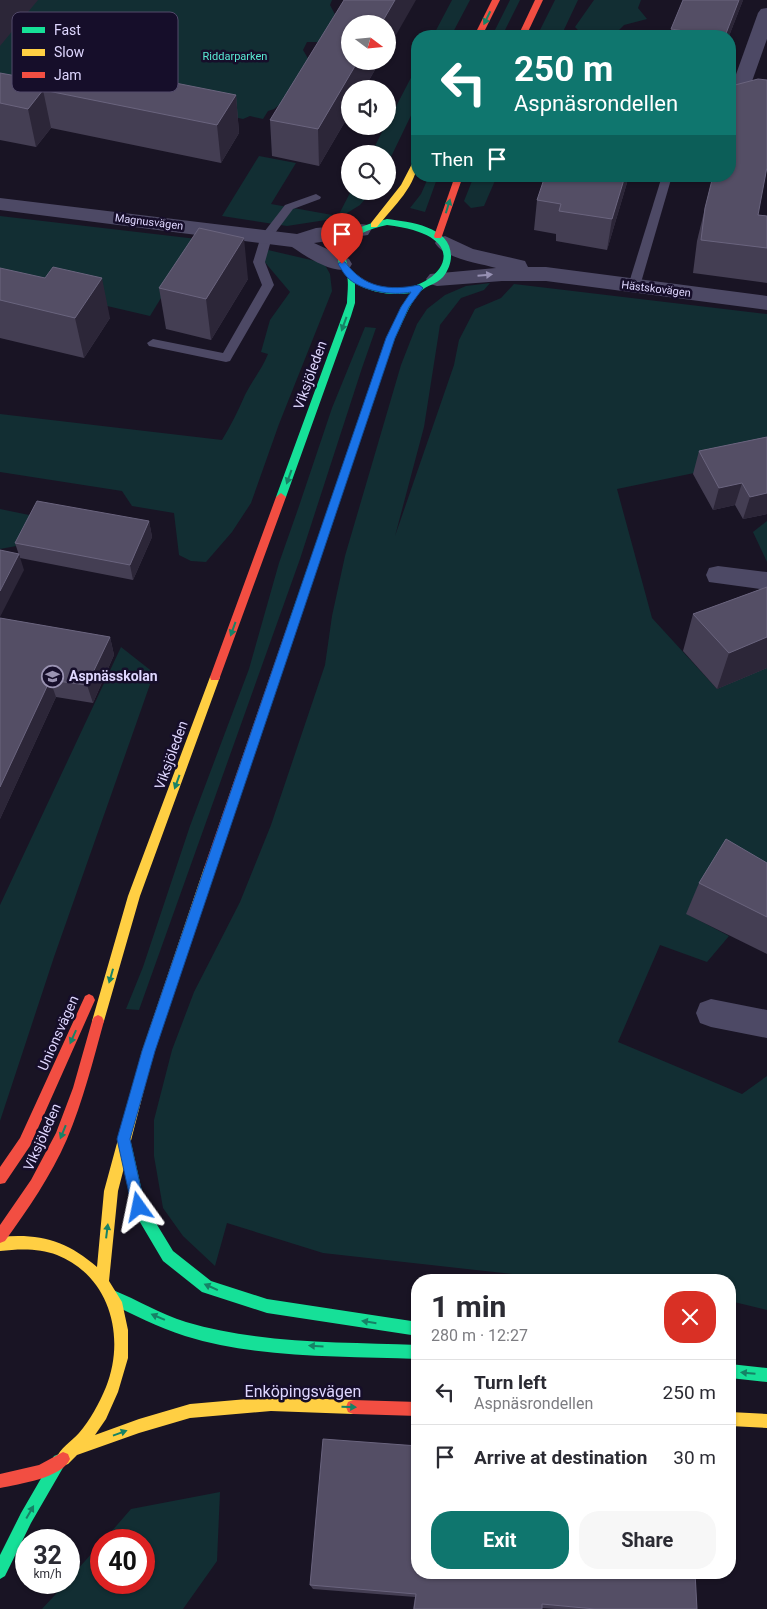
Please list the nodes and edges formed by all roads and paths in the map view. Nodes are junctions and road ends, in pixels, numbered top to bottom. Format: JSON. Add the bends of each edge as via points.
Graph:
{"nodes":[{"id":1,"x":496,"y":0,"type":"edge"},
{"id":2,"x":539,"y":0,"type":"edge"},
{"id":3,"x":767,"y":13,"type":"edge"},
{"id":4,"x":481,"y":30,"type":"edge"},
{"id":5,"x":525,"y":30,"type":"edge"},
{"id":6,"x":739,"y":101,"type":"edge"},
{"id":7,"x":411,"y":174,"type":"edge"},
{"id":8,"x":457,"y":182,"type":"edge"},
{"id":9,"x":665,"y":182,"type":"edge"},
{"id":10,"x":316,"y":196,"type":"dead end"},
{"id":11,"x":0,"y":204,"type":"edge"},
{"id":12,"x":367,"y":228,"type":"junction"},
{"id":13,"x":267,"y":236,"type":"junction"},
{"id":14,"x":298,"y":240,"type":"junction"},
{"id":15,"x":442,"y":240,"type":"junction"},
{"id":16,"x":347,"y":270,"type":"junction"},
{"id":17,"x":546,"y":274,"type":"junction"},
{"id":18,"x":428,"y":283,"type":"junction"},
{"id":19,"x":634,"y":286,"type":"junction"},
{"id":20,"x":767,"y":303,"type":"edge"},
{"id":21,"x":153,"y":343,"type":"dead end"},
{"id":22,"x":718,"y":575,"type":"dead end"},
{"id":23,"x":767,"y":581,"type":"edge"},
{"id":24,"x":134,"y":896,"type":"junction"},
{"id":25,"x":711,"y":1013,"type":"dead end"},
{"id":26,"x":767,"y":1024,"type":"edge"},
{"id":27,"x":124,"y":1139,"type":"junction"},
{"id":28,"x":0,"y":1178,"type":"edge"},
{"id":29,"x":0,"y":1236,"type":"edge"},
{"id":30,"x":0,"y":1244,"type":"edge"},
{"id":31,"x":103,"y":1280,"type":"junction"},
{"id":32,"x":113,"y":1297,"type":"junction"},
{"id":33,"x":411,"y":1328,"type":"edge"},
{"id":34,"x":411,"y":1352,"type":"edge"},
{"id":35,"x":736,"y":1372,"type":"edge"},
{"id":36,"x":767,"y":1375,"type":"edge"},
{"id":37,"x":411,"y":1410,"type":"edge"},
{"id":38,"x":736,"y":1419,"type":"edge"},
{"id":39,"x":767,"y":1421,"type":"edge"},
{"id":40,"x":74,"y":1449,"type":"junction"},
{"id":41,"x":59,"y":1461,"type":"junction"},
{"id":42,"x":0,"y":1481,"type":"edge"},
{"id":43,"x":0,"y":1571,"type":"edge"}],
"edges":[{"from":1,"to":4,"type":"main road","one_way":true},
{"from":2,"to":5,"type":"main road"},
{"from":3,"to":6,"type":"street"},
{"from":7,"to":12,"type":"main road","via":[[405,186]]},
{"from":15,"to":8,"type":"main road","one_way":true},
{"from":9,"to":19,"type":"lane"},
{"from":10,"to":13,"type":"lane","via":[[289,207]]},
{"from":11,"to":13,"type":"street","name":"Magnusvägen"},
{"from":12,"to":14,"type":"street","name":"Magnusvägen"},
{"from":12,"to":15,"type":"main road","via":[[387,222],[416,225]]},
{"from":12,"to":16,"type":"main road","via":[[350,238],[342,250]]},
{"from":13,"to":14,"type":"street","name":"Magnusvägen"},
{"from":13,"to":21,"type":"lane","via":[[259,262],[268,285],[226,358]]},
{"from":14,"to":16,"type":"street","name":"Magnusvägen"},
{"from":15,"to":17,"type":"street","name":"Hästskovägen","via":[[467,254]]},
{"from":15,"to":18,"type":"main road","via":[[449,255],[448,262],[446,268]]},
{"from":16,"to":18,"type":"main road","via":[[361,283],[382,290],[404,291]]},
{"from":16,"to":24,"type":"main road","name":"Viksjöleden","one_way":true,"via":[[351,303],[347,316]]},
{"from":18,"to":17,"type":"street","name":"Hästskovägen","one_way":true,"via":[[502,274]]},
{"from":17,"to":19,"type":"street","name":"Hästskovägen"},
{"from":18,"to":27,"type":"main road","via":[[405,307],[388,348],[148,1051]]},
{"from":19,"to":20,"type":"street","name":"Hästskovägen"},
{"from":22,"to":23,"type":"street"},
{"from":24,"to":28,"type":"main road","name":"Unionsvägen","one_way":true,"via":[[24,1142]]},
{"from":24,"to":29,"type":"main road","name":"Viksjöleden","one_way":true,"via":[[71,1112],[36,1186]]},
{"from":25,"to":26,"type":"street"},
{"from":31,"to":27,"type":"main road","one_way":true,"via":[[111,1191]]},
{"from":33,"to":27,"type":"main road","one_way":true,"via":[[267,1306],[207,1287],[168,1256],[139,1207]]},
{"from":30,"to":31,"type":"main road","via":[[24,1241],[54,1245],[82,1259]]},
{"from":31,"to":32,"type":"main road"},
{"from":34,"to":32,"type":"main road","one_way":true,"via":[[259,1343],[208,1335]]},
{"from":32,"to":40,"type":"main road","via":[[121,1321],[120,1375],[110,1402],[95,1427]]},
{"from":36,"to":35,"type":"main road","one_way":true},
{"from":40,"to":37,"type":"main road","name":"Enköpingsvägen","one_way":true,"via":[[190,1411],[270,1404]]},
{"from":38,"to":39,"type":"main road"},
{"from":40,"to":41,"type":"main road"},
{"from":41,"to":42,"type":"main road","via":[[41,1472]]},
{"from":43,"to":41,"type":"main road","one_way":true}]}
